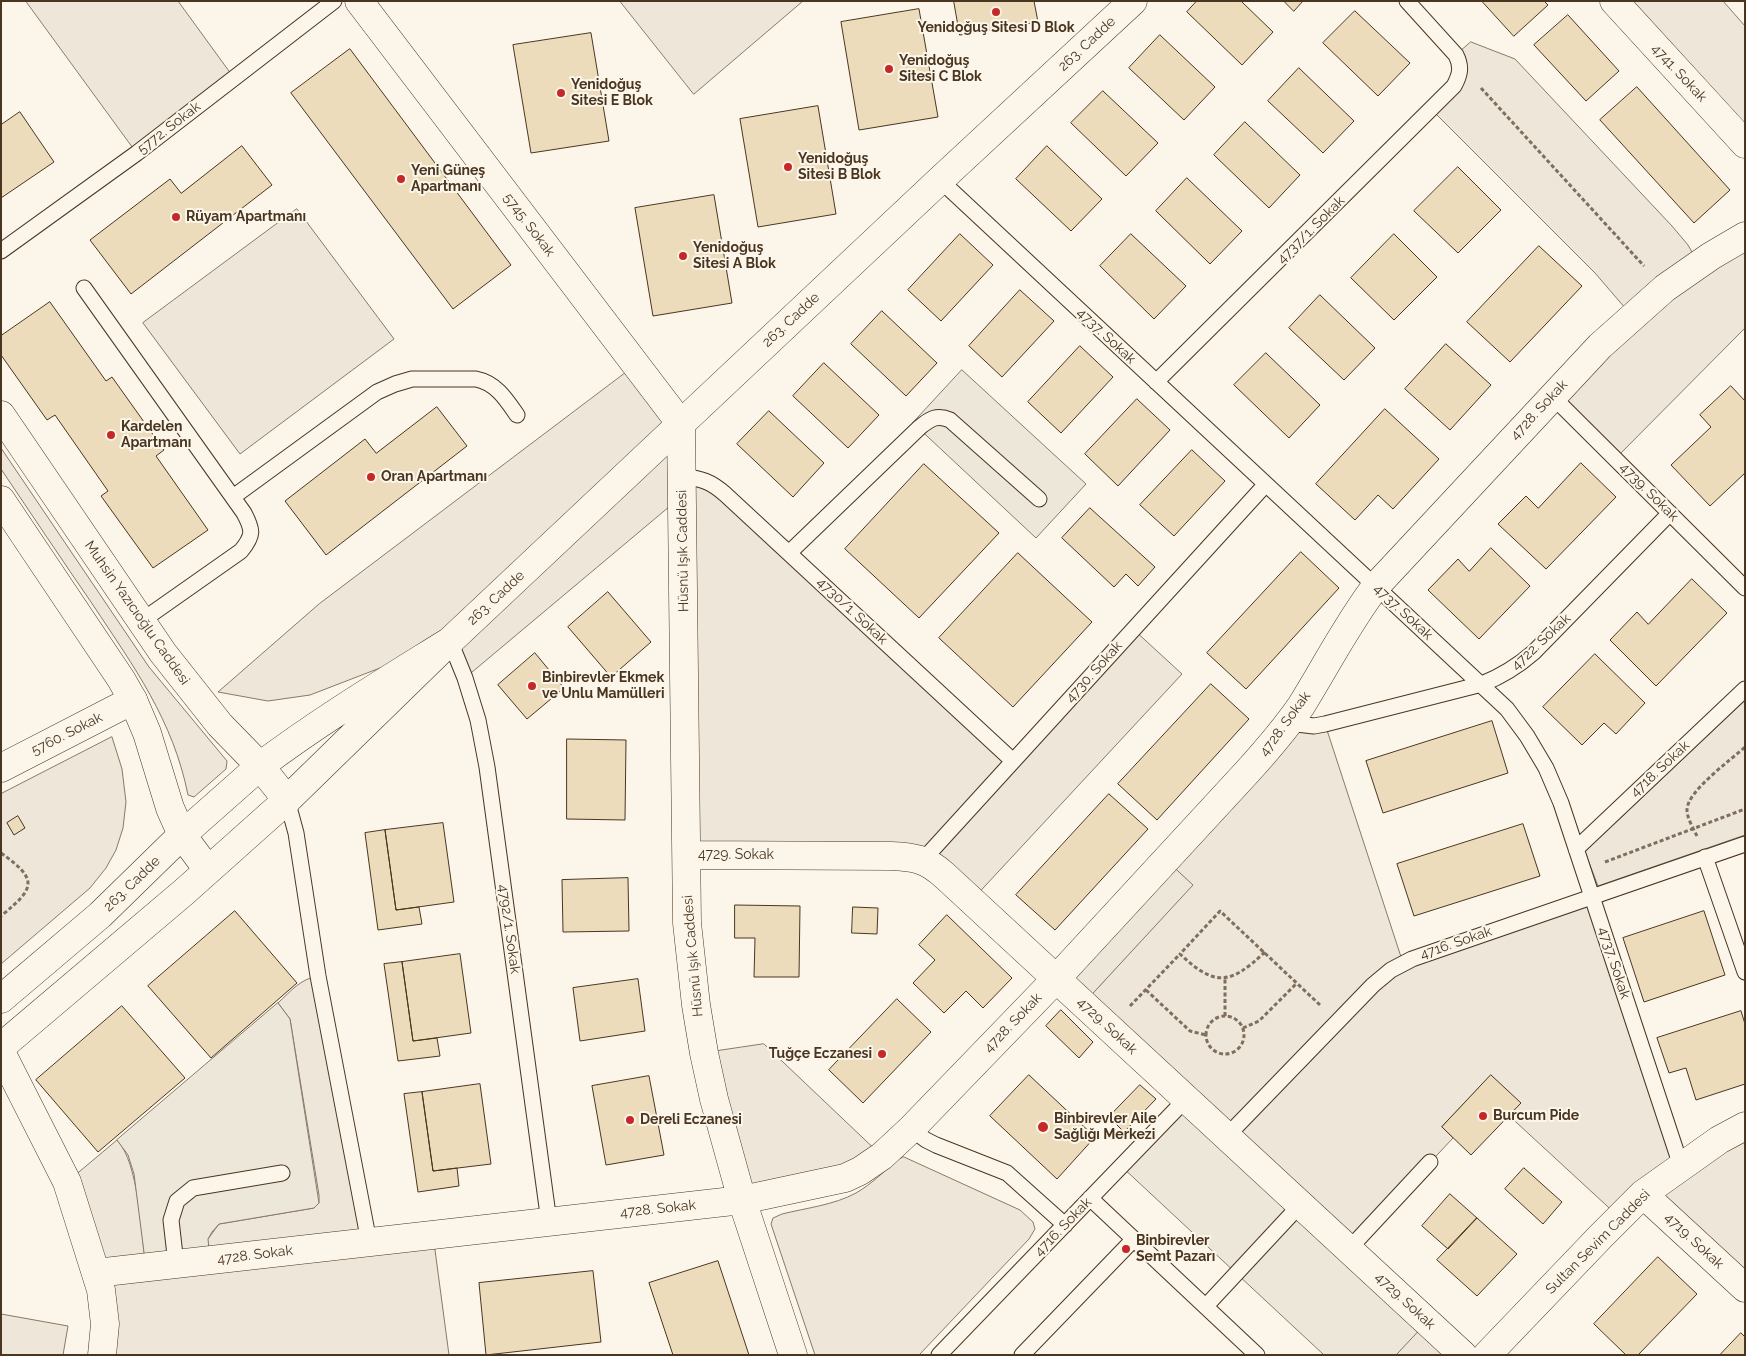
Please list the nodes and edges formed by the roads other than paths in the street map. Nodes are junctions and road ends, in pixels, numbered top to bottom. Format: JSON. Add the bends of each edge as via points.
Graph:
{"nodes":[{"id":1,"x":334,"y":1,"type":"edge"},
{"id":2,"x":359,"y":1,"type":"edge"},
{"id":3,"x":1133,"y":1,"type":"edge"},
{"id":4,"x":1407,"y":1,"type":"edge"},
{"id":5,"x":1614,"y":1,"type":"edge"},
{"id":6,"x":1745,"y":144,"type":"edge"},
{"id":7,"x":940,"y":180,"type":"junction"},
{"id":8,"x":1745,"y":236,"type":"edge"},
{"id":9,"x":1,"y":251,"type":"edge"},
{"id":10,"x":84,"y":288,"type":"dead end"},
{"id":11,"x":1156,"y":382,"type":"junction"},
{"id":12,"x":1552,"y":396,"type":"junction"},
{"id":13,"x":1,"y":414,"type":"edge"},
{"id":14,"x":517,"y":415,"type":"dead end"},
{"id":15,"x":681,"y":424,"type":"junction"},
{"id":16,"x":682,"y":476,"type":"junction"},
{"id":17,"x":1266,"y":484,"type":"junction"},
{"id":18,"x":233,"y":497,"type":"junction"},
{"id":19,"x":1039,"y":499,"type":"dead end"},
{"id":20,"x":1,"y":500,"type":"edge"},
{"id":21,"x":1670,"y":513,"type":"junction"},
{"id":22,"x":789,"y":554,"type":"junction"},
{"id":23,"x":1376,"y":586,"type":"junction"},
{"id":24,"x":1745,"y":588,"type":"edge"},
{"id":25,"x":140,"y":622,"type":"junction"},
{"id":26,"x":450,"y":641,"type":"junction"},
{"id":27,"x":1482,"y":684,"type":"junction"},
{"id":28,"x":1745,"y":689,"type":"edge"},
{"id":29,"x":133,"y":700,"type":"junction"},
{"id":30,"x":1288,"y":723,"type":"junction"},
{"id":31,"x":1013,"y":761,"type":"junction"},
{"id":32,"x":260,"y":766,"type":"junction"},
{"id":33,"x":1,"y":768,"type":"edge"},
{"id":34,"x":287,"y":800,"type":"junction"},
{"id":35,"x":182,"y":835,"type":"junction"},
{"id":36,"x":1745,"y":844,"type":"edge"},
{"id":37,"x":1576,"y":848,"type":"junction"},
{"id":38,"x":687,"y":855,"type":"junction"},
{"id":39,"x":1706,"y":857,"type":"junction"},
{"id":40,"x":923,"y":860,"type":"junction"},
{"id":41,"x":208,"y":870,"type":"junction"},
{"id":42,"x":1592,"y":897,"type":"junction"},
{"id":43,"x":1745,"y":972,"type":"edge"},
{"id":44,"x":1056,"y":979,"type":"junction"},
{"id":45,"x":1,"y":999,"type":"edge"},
{"id":46,"x":1,"y":1047,"type":"edge"},
{"id":47,"x":1,"y":1052,"type":"edge"},
{"id":48,"x":1186,"y":1099,"type":"junction"},
{"id":49,"x":1745,"y":1126,"type":"edge"},
{"id":50,"x":912,"y":1129,"type":"junction"},
{"id":51,"x":1226,"y":1137,"type":"junction"},
{"id":52,"x":1430,"y":1162,"type":"dead end"},
{"id":53,"x":1680,"y":1166,"type":"junction"},
{"id":54,"x":282,"y":1173,"type":"dead end"},
{"id":55,"x":1643,"y":1194,"type":"junction"},
{"id":56,"x":1090,"y":1198,"type":"junction"},
{"id":57,"x":742,"y":1200,"type":"junction"},
{"id":58,"x":1300,"y":1205,"type":"junction"},
{"id":59,"x":549,"y":1222,"type":"junction"},
{"id":60,"x":1065,"y":1225,"type":"junction"},
{"id":61,"x":1134,"y":1239,"type":"junction"},
{"id":62,"x":369,"y":1242,"type":"junction"},
{"id":63,"x":1349,"y":1248,"type":"junction"},
{"id":64,"x":176,"y":1264,"type":"junction"},
{"id":65,"x":96,"y":1273,"type":"junction"},
{"id":66,"x":1745,"y":1288,"type":"edge"},
{"id":67,"x":1206,"y":1306,"type":"junction"},
{"id":68,"x":102,"y":1355,"type":"edge"},
{"id":69,"x":794,"y":1355,"type":"edge"},
{"id":70,"x":940,"y":1355,"type":"edge"},
{"id":71,"x":1022,"y":1355,"type":"edge"},
{"id":72,"x":1258,"y":1355,"type":"edge"},
{"id":73,"x":1463,"y":1355,"type":"edge"},
{"id":74,"x":1487,"y":1355,"type":"edge"}],
"edges":[{"from":1,"to":9,"type":"lane","name":"5772. Sokak","via":[[137,153]]},
{"from":2,"to":15,"type":"street","name":"5745. Sokak"},
{"from":3,"to":7,"type":"street","name":"263. Cadde"},
{"from":4,"to":11,"type":"lane","name":"4737/1. Sokak","via":[[1456,55],[1460,74],[1454,86]]},
{"from":5,"to":6,"type":"street","name":"4741. Sokak"},
{"from":7,"to":11,"type":"lane","name":"4737. Sokak"},
{"from":7,"to":15,"type":"street","name":"263. Cadde"},
{"from":8,"to":12,"type":"street","name":"4728. Sokak","via":[[1665,288],[1600,346]]},
{"from":10,"to":18,"type":"lane"},
{"from":11,"to":17,"type":"lane","name":"4737. Sokak"},
{"from":12,"to":21,"type":"lane","name":"4739. Sokak"},
{"from":12,"to":23,"type":"street","name":"4728. Sokak"},
{"from":13,"to":25,"type":"street","name":"Muhsin Yazıcıoğlu Caddesi"},
{"from":14,"to":18,"type":"lane","via":[[502,394],[486,381],[412,379],[378,392]]},
{"from":15,"to":16,"type":"street","name":"Hüsnü Işık Caddesi"},
{"from":15,"to":26,"type":"street","name":"263. Cadde"},
{"from":16,"to":22,"type":"lane","name":"4730/1. Sokak","via":[[700,478],[713,484]]},
{"from":16,"to":38,"type":"street","name":"Hüsnü Işık Caddesi"},
{"from":17,"to":23,"type":"lane","name":"4737. Sokak"},
{"from":17,"to":31,"type":"lane","name":"4730. Sokak"},
{"from":18,"to":25,"type":"lane","via":[[250,524],[251,537],[247,543]]},
{"from":19,"to":22,"type":"lane","via":[[954,423],[944,417],[932,418]]},
{"from":20,"to":29,"type":"street"},
{"from":21,"to":24,"type":"lane","name":"4739. Sokak"},
{"from":21,"to":27,"type":"lane","name":"4722. Sokak","via":[[1534,652],[1510,671]]},
{"from":22,"to":31,"type":"lane","name":"4730/1. Sokak"},
{"from":23,"to":27,"type":"lane","name":"4737. Sokak"},
{"from":23,"to":30,"type":"street","name":"4728. Sokak"},
{"from":25,"to":32,"type":"street","name":"Muhsin Yazıcıoğlu Caddesi","via":[[210,712]]},
{"from":26,"to":32,"type":"street","name":"263. Cadde","via":[[334,714]]},
{"from":26,"to":34,"type":"street"},
{"from":26,"to":59,"type":"lane","name":"4792/1. Sokak","via":[[478,720]]},
{"from":27,"to":30,"type":"lane","name":"4722. Sokak","via":[[1325,724]]},
{"from":27,"to":37,"type":"lane","name":"4737. Sokak","via":[[1507,709],[1546,768]]},
{"from":28,"to":37,"type":"lane","name":"4718. Sokak"},
{"from":29,"to":33,"type":"street","name":"5760. Sokak"},
{"from":29,"to":35,"type":"street"},
{"from":30,"to":44,"type":"street","name":"4728. Sokak","via":[[1274,743]]},
{"from":31,"to":40,"type":"lane","name":"4730. Sokak"},
{"from":32,"to":34,"type":"street","name":"Muhsin Yazıcıoğlu Caddesi"},
{"from":32,"to":35,"type":"street","name":"263. Cadde"},
{"from":34,"to":41,"type":"street"},
{"from":34,"to":62,"type":"lane","via":[[296,833],[318,976]]},
{"from":35,"to":41,"type":"street"},
{"from":35,"to":45,"type":"street","name":"263. Cadde","via":[[100,915]]},
{"from":36,"to":39,"type":"lane","name":"4716. Sokak"},
{"from":37,"to":42,"type":"lane","name":"4737. Sokak"},
{"from":38,"to":40,"type":"street","name":"4729. Sokak","via":[[891,856]]},
{"from":38,"to":57,"type":"street","name":"Hüsnü Işık Caddesi","via":[[687,923],[696,1005],[714,1099]]},
{"from":39,"to":42,"type":"lane","name":"4716. Sokak"},
{"from":39,"to":43,"type":"lane"},
{"from":40,"to":44,"type":"street","name":"4729. Sokak","via":[[944,875]]},
{"from":41,"to":46,"type":"street"},
{"from":42,"to":51,"type":"lane","name":"4716. Sokak","via":[[1412,959],[1391,970],[1337,1021]]},
{"from":42,"to":53,"type":"lane","name":"4737. Sokak"},
{"from":44,"to":48,"type":"street","name":"4729. Sokak"},
{"from":44,"to":50,"type":"street","name":"4728. Sokak"},
{"from":47,"to":65,"type":"street","via":[[67,1182]]},
{"from":48,"to":51,"type":"street","name":"4729. Sokak"},
{"from":48,"to":56,"type":"lane","name":"4716. Sokak"},
{"from":49,"to":53,"type":"street","name":"Sultan Sevim Caddesi"},
{"from":50,"to":57,"type":"street","name":"4728. Sokak","via":[[882,1156],[852,1175]]},
{"from":50,"to":60,"type":"lane","via":[[936,1145],[1008,1173]]},
{"from":51,"to":58,"type":"street","name":"4729. Sokak"},
{"from":52,"to":63,"type":"lane"},
{"from":53,"to":55,"type":"street","name":"Sultan Sevim Caddesi"},
{"from":54,"to":64,"type":"lane","via":[[193,1188],[177,1200],[171,1220]]},
{"from":55,"to":66,"type":"street","name":"4719. Sokak"},
{"from":55,"to":74,"type":"street","name":"Sultan Sevim Caddesi"},
{"from":56,"to":60,"type":"lane","name":"4716. Sokak"},
{"from":56,"to":61,"type":"lane"},
{"from":57,"to":59,"type":"street","name":"4728. Sokak"},
{"from":57,"to":69,"type":"street","name":"Hüsnü Işık Caddesi"},
{"from":58,"to":63,"type":"street","name":"4729. Sokak"},
{"from":58,"to":67,"type":"lane"},
{"from":59,"to":62,"type":"street","name":"4728. Sokak"},
{"from":60,"to":70,"type":"lane","name":"4716. Sokak"},
{"from":61,"to":67,"type":"lane"},
{"from":61,"to":71,"type":"lane"},
{"from":62,"to":64,"type":"street","name":"4728. Sokak"},
{"from":63,"to":73,"type":"street","name":"4729. Sokak"},
{"from":64,"to":65,"type":"street","name":"4728. Sokak"},
{"from":65,"to":68,"type":"street","via":[[105,1324]]},
{"from":67,"to":72,"type":"lane"}]}
